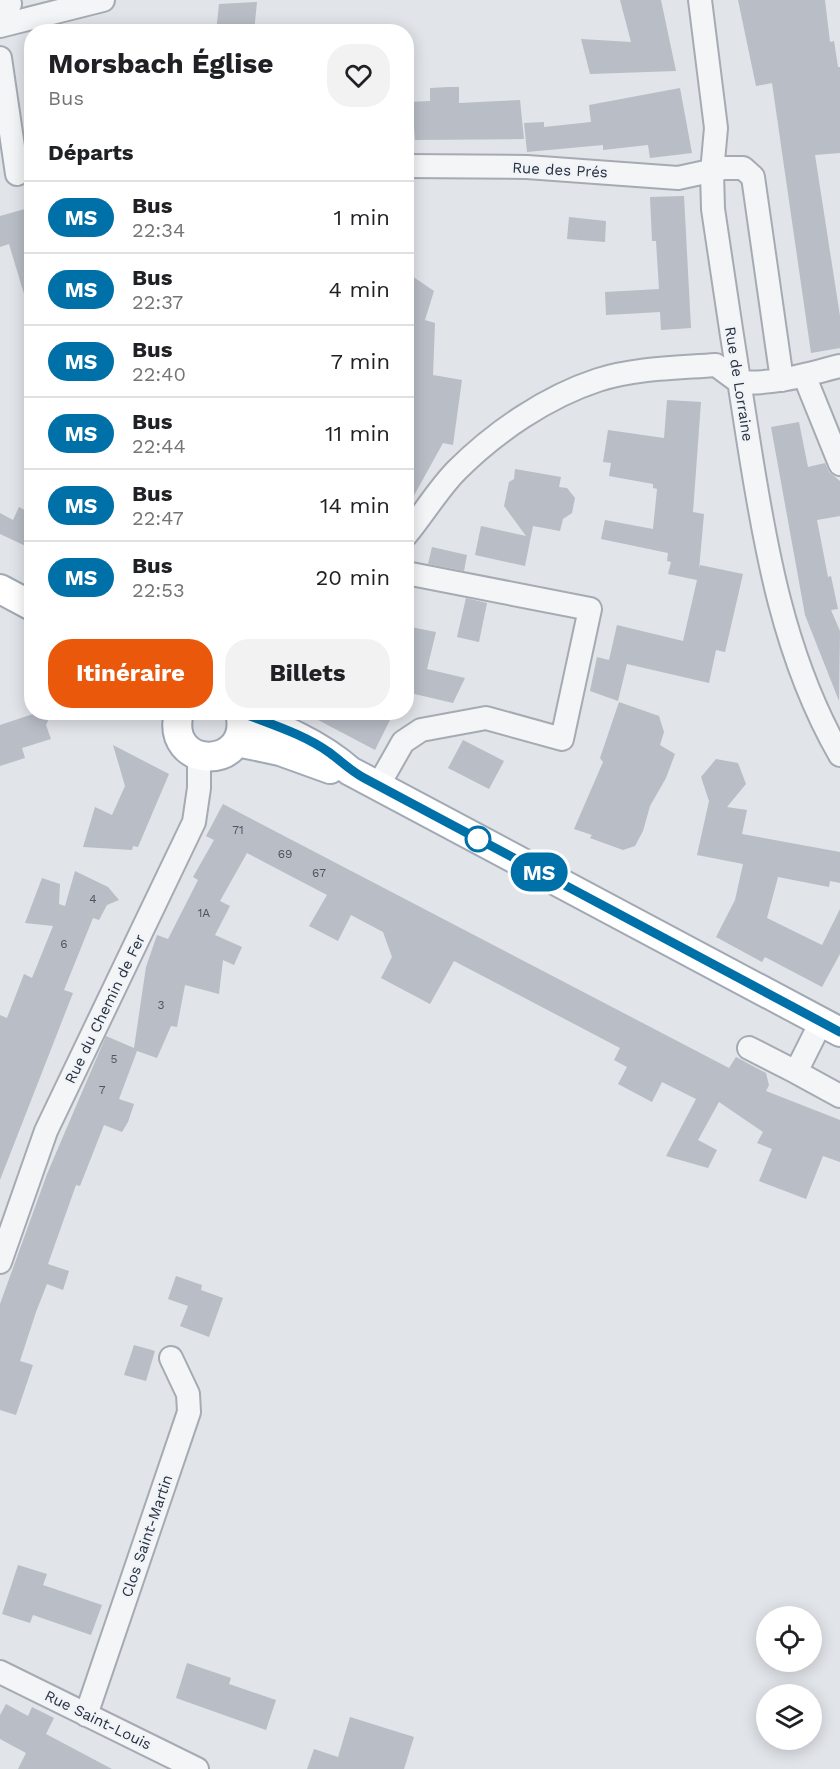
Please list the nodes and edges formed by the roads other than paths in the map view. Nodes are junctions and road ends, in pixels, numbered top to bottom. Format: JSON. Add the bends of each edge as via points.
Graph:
{"nodes":[{"id":1,"x":9,"y":0,"type":"edge"},
{"id":2,"x":104,"y":0,"type":"edge"},
{"id":3,"x":700,"y":0,"type":"edge"},
{"id":4,"x":0,"y":20,"type":"edge"},
{"id":5,"x":0,"y":26,"type":"edge"},
{"id":6,"x":0,"y":58,"type":"edge"},
{"id":7,"x":414,"y":166,"type":"edge"},
{"id":8,"x":712,"y":172,"type":"junction"},
{"id":9,"x":16,"y":174,"type":"edge"},
{"id":10,"x":840,"y":366,"type":"edge"},
{"id":11,"x":804,"y":375,"type":"junction"},
{"id":12,"x":782,"y":380,"type":"junction"},
{"id":13,"x":739,"y":382,"type":"junction"},
{"id":14,"x":840,"y":464,"type":"edge"},
{"id":15,"x":414,"y":526,"type":"edge"},
{"id":16,"x":414,"y":575,"type":"edge"},
{"id":17,"x":0,"y":589,"type":"edge"},
{"id":18,"x":24,"y":602,"type":"edge"},
{"id":19,"x":178,"y":720,"type":"edge"},
{"id":20,"x":240,"y":720,"type":"edge"},
{"id":21,"x":277,"y":720,"type":"edge"},
{"id":22,"x":237,"y":742,"type":"junction"},
{"id":23,"x":840,"y":755,"type":"edge"},
{"id":24,"x":199,"y":756,"type":"junction"},
{"id":25,"x":350,"y":771,"type":"junction"},
{"id":26,"x":378,"y":786,"type":"junction"},
{"id":27,"x":830,"y":1027,"type":"edge"},
{"id":28,"x":749,"y":1048,"type":"dead end"},
{"id":29,"x":796,"y":1072,"type":"junction"},
{"id":30,"x":840,"y":1096,"type":"edge"},
{"id":31,"x":0,"y":1262,"type":"edge"},
{"id":32,"x":171,"y":1358,"type":"dead end"},
{"id":33,"x":0,"y":1672,"type":"edge"},
{"id":34,"x":86,"y":1714,"type":"junction"},
{"id":35,"x":197,"y":1769,"type":"edge"}],
"edges":[{"from":1,"to":4,"type":"street"},
{"from":2,"to":5,"type":"street"},
{"from":3,"to":8,"type":"street","name":"Rue de Lorraine","via":[[716,128]]},
{"from":6,"to":9,"type":"street"},
{"from":7,"to":8,"type":"street","name":"Rue des Prés","via":[[527,167],[678,178]]},
{"from":8,"to":12,"type":"street","name":"Rue des Prés","via":[[743,168],[753,177]]},
{"from":8,"to":13,"type":"street","name":"Rue de Lorraine","via":[[713,209]]},
{"from":10,"to":11,"type":"street"},
{"from":11,"to":12,"type":"street"},
{"from":11,"to":14,"type":"street"},
{"from":12,"to":13,"type":"street"},
{"from":13,"to":15,"type":"street","via":[[716,365],[656,369],[598,380],[538,408],[494,437],[455,472]]},
{"from":13,"to":23,"type":"street","name":"Rue de Lorraine","via":[[768,562],[789,637],[827,733]]},
{"from":16,"to":26,"type":"street","via":[[590,609],[562,739],[486,718],[421,730],[403,742]]},
{"from":17,"to":18,"type":"main road"},
{"from":19,"to":24,"type":"main road","via":[[177,734],[182,744]]},
{"from":20,"to":22,"type":"main road"},
{"from":21,"to":25,"type":"main road"},
{"from":22,"to":24,"type":"main road","via":[[220,756]]},
{"from":22,"to":25,"type":"main road","via":[[280,751],[325,769]]},
{"from":24,"to":31,"type":"street","name":"Rue du Chemin de Fer","via":[[194,822],[46,1131]]},
{"from":25,"to":26,"type":"main road"},
{"from":26,"to":27,"type":"main road"},
{"from":27,"to":29,"type":"street"},
{"from":28,"to":29,"type":"street"},
{"from":29,"to":30,"type":"street"},
{"from":32,"to":34,"type":"street","name":"Clos Saint-Martin","via":[[188,1394],[189,1412]]},
{"from":33,"to":34,"type":"street","name":"Rue Saint-Louis"},
{"from":34,"to":35,"type":"street","name":"Rue Saint-Louis"}]}
